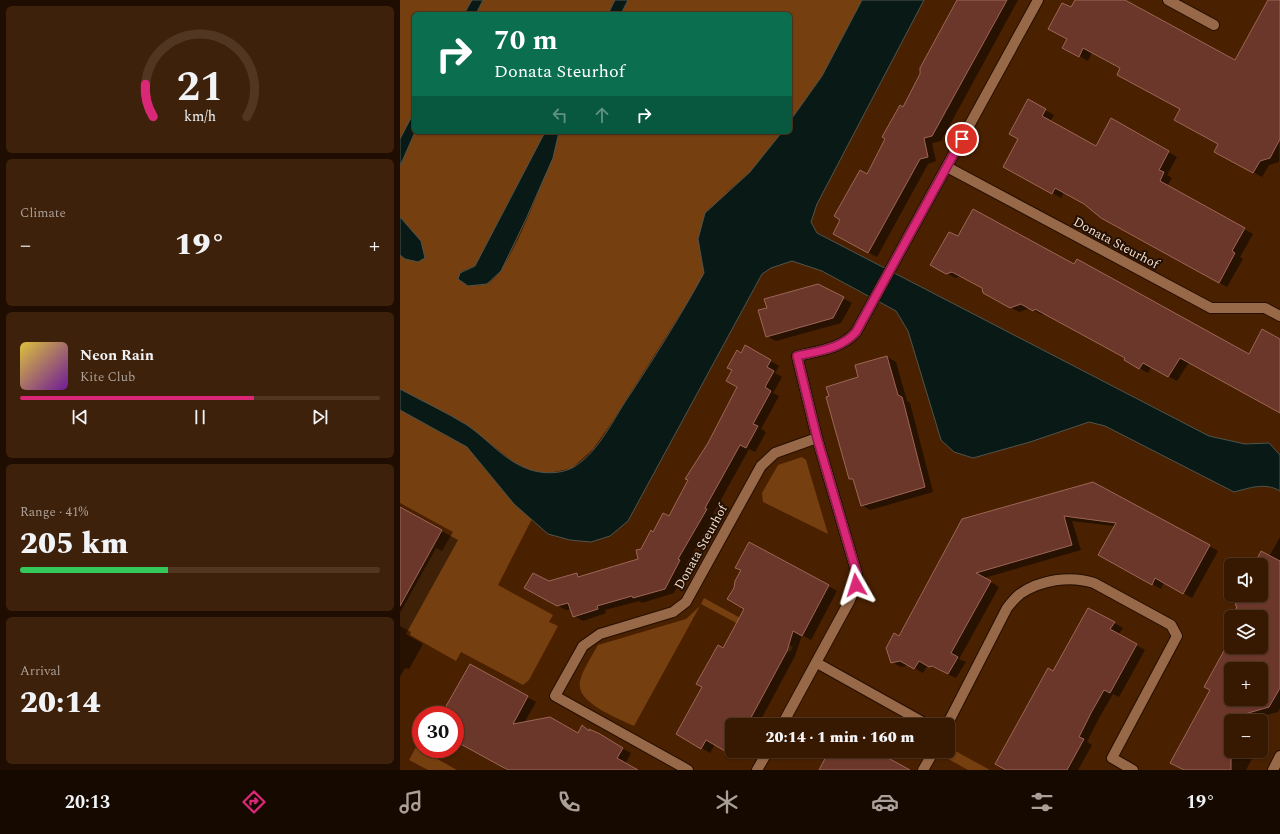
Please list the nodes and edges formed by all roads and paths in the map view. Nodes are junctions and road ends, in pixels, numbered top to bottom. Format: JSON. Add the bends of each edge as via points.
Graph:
{"nodes":[{"id":1,"x":1038,"y":0,"type":"edge"},
{"id":2,"x":1168,"y":0,"type":"edge"},
{"id":3,"x":1214,"y":25,"type":"dead end"},
{"id":4,"x":947,"y":167,"type":"junction"},
{"id":5,"x":1280,"y":316,"type":"edge"},
{"id":6,"x":817,"y":438,"type":"junction"},
{"id":7,"x":817,"y":663,"type":"junction"},
{"id":8,"x":786,"y":718,"type":"edge"},
{"id":9,"x":915,"y":718,"type":"edge"},
{"id":10,"x":952,"y":718,"type":"edge"},
{"id":11,"x":1280,"y":756,"type":"edge"},
{"id":12,"x":764,"y":758,"type":"edge"},
{"id":13,"x":930,"y":758,"type":"edge"},
{"id":14,"x":688,"y":770,"type":"edge"},
{"id":15,"x":757,"y":770,"type":"edge"},
{"id":16,"x":923,"y":770,"type":"edge"},
{"id":17,"x":1133,"y":770,"type":"edge"},
{"id":18,"x":1273,"y":770,"type":"edge"}],
"edges":[{"from":1,"to":4,"type":"street"},
{"from":2,"to":3,"type":"street"},
{"from":4,"to":5,"type":"street","name":"Donata Steurhof","via":[[1211,308],[1265,308]]},
{"from":4,"to":6,"type":"street","via":[[856,332],[839,346],[797,356]]},
{"from":6,"to":7,"type":"street","via":[[857,574],[850,600]]},
{"from":6,"to":14,"type":"street","name":"Donata Steurhof","via":[[775,453],[761,466],[686,602],[673,612],[600,634],[583,646],[555,696]]},
{"from":7,"to":8,"type":"street"},
{"from":7,"to":9,"type":"street"},
{"from":10,"to":17,"type":"street","via":[[1007,608],[1019,595],[1033,587],[1065,578],[1083,579],[1171,625],[1178,636],[1112,758]]},
{"from":11,"to":18,"type":"street"},
{"from":12,"to":15,"type":"street"},
{"from":13,"to":16,"type":"street"}]}
